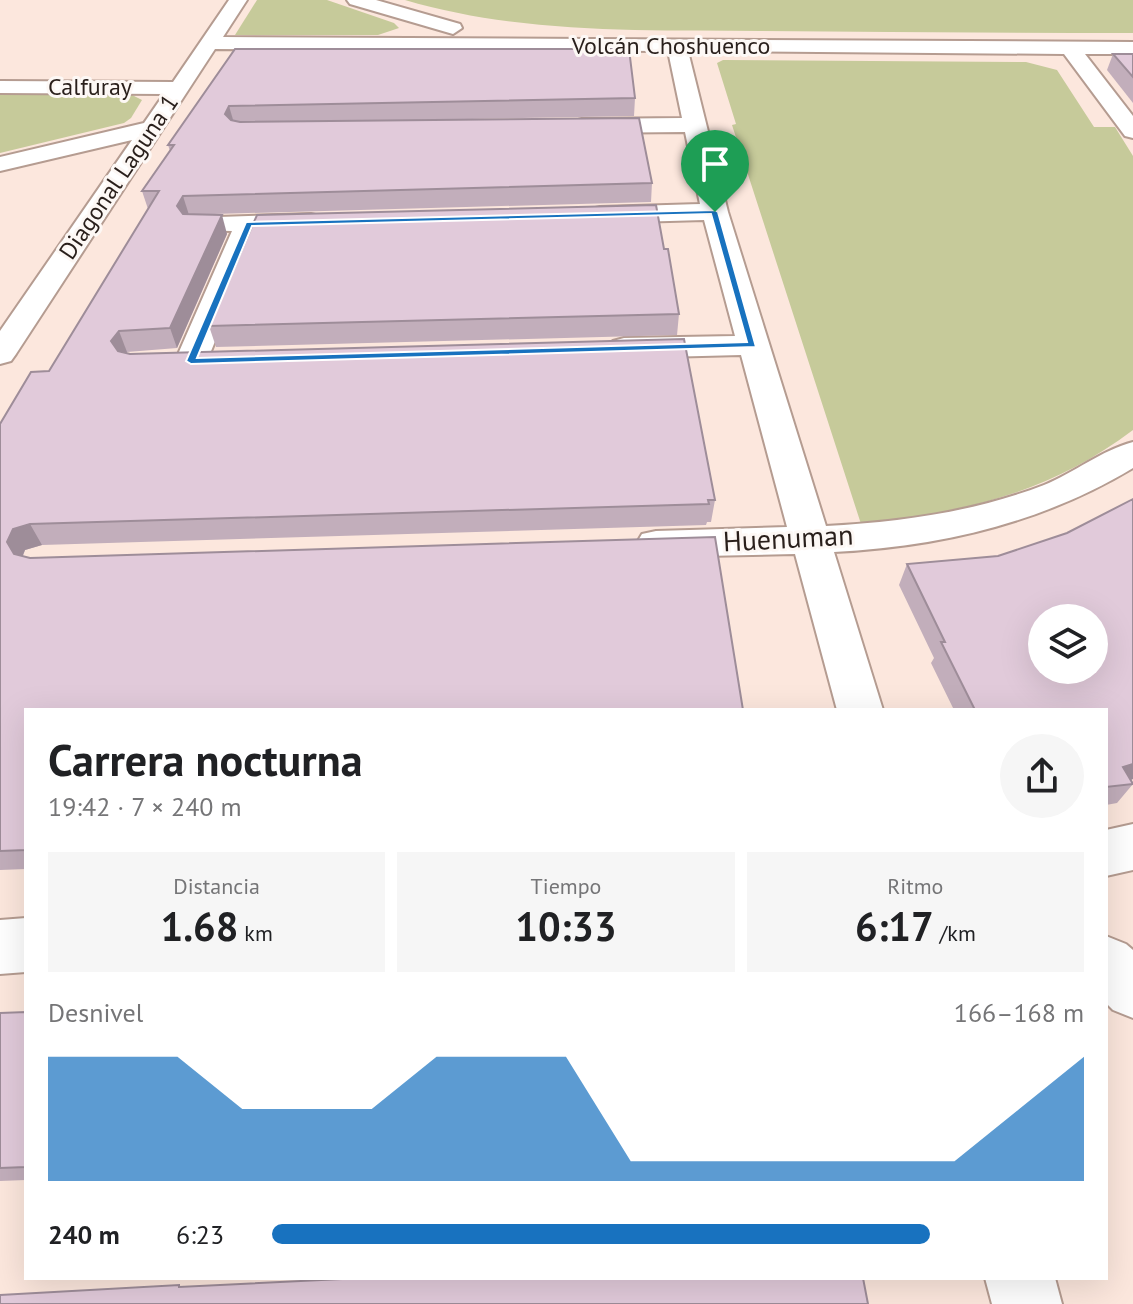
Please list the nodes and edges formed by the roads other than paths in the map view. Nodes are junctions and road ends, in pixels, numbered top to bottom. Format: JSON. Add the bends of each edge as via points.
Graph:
{"nodes":[{"id":1,"x":238,"y":0,"type":"edge"},
{"id":2,"x":356,"y":0,"type":"edge"},
{"id":3,"x":404,"y":16,"type":"junction"},
{"id":4,"x":209,"y":43,"type":"junction"},
{"id":5,"x":399,"y":44,"type":"junction"},
{"id":6,"x":574,"y":45,"type":"junction"},
{"id":7,"x":677,"y":46,"type":"junction"},
{"id":8,"x":1070,"y":48,"type":"junction"},
{"id":9,"x":1133,"y":48,"type":"edge"},
{"id":10,"x":0,"y":87,"type":"edge"},
{"id":11,"x":179,"y":88,"type":"junction"},
{"id":12,"x":694,"y":125,"type":"junction"},
{"id":13,"x":554,"y":127,"type":"edge"},
{"id":14,"x":152,"y":128,"type":"junction"},
{"id":15,"x":1133,"y":131,"type":"edge"},
{"id":16,"x":0,"y":164,"type":"edge"},
{"id":17,"x":715,"y":212,"type":"junction"},
{"id":18,"x":575,"y":216,"type":"edge"},
{"id":19,"x":342,"y":222,"type":"edge"},
{"id":20,"x":198,"y":224,"type":"edge"},
{"id":21,"x":249,"y":224,"type":"junction"},
{"id":22,"x":753,"y":345,"type":"junction"},
{"id":23,"x":597,"y":349,"type":"edge"},
{"id":24,"x":0,"y":354,"type":"edge"},
{"id":25,"x":193,"y":361,"type":"edge"},
{"id":26,"x":1133,"y":453,"type":"edge"},
{"id":27,"x":808,"y":539,"type":"junction"},
{"id":28,"x":617,"y":545,"type":"edge"},
{"id":29,"x":859,"y":708,"type":"edge"},
{"id":30,"x":1133,"y":847,"type":"edge"},
{"id":31,"x":1108,"y":853,"type":"edge"},
{"id":32,"x":24,"y":945,"type":"edge"},
{"id":33,"x":0,"y":947,"type":"edge"},
{"id":34,"x":1108,"y":965,"type":"edge"},
{"id":35,"x":1133,"y":990,"type":"edge"},
{"id":36,"x":1021,"y":1280,"type":"edge"},
{"id":37,"x":1027,"y":1304,"type":"edge"}],
"edges":[{"from":1,"to":4,"type":"street","name":"Diagonal Laguna 1"},
{"from":2,"to":3,"type":"street"},
{"from":3,"to":5,"type":"street","via":[[410,30]]},
{"from":3,"to":6,"type":"street","via":[[482,34]]},
{"from":4,"to":5,"type":"street","name":"Volcán Choshuenco"},
{"from":4,"to":11,"type":"street","name":"Diagonal Laguna 1"},
{"from":5,"to":6,"type":"street","name":"Volcán Choshuenco"},
{"from":6,"to":7,"type":"street","name":"Volcán Choshuenco"},
{"from":7,"to":8,"type":"street","name":"Volcán Choshuenco"},
{"from":7,"to":12,"type":"street"},
{"from":8,"to":9,"type":"street","name":"Volcán Choshuenco"},
{"from":8,"to":15,"type":"street"},
{"from":10,"to":11,"type":"street","name":"Calfuray"},
{"from":11,"to":14,"type":"street","name":"Diagonal Laguna 1"},
{"from":12,"to":13,"type":"street"},
{"from":12,"to":17,"type":"street"},
{"from":14,"to":16,"type":"street"},
{"from":14,"to":24,"type":"street","name":"Diagonal Laguna 1"},
{"from":17,"to":18,"type":"street"},
{"from":17,"to":22,"type":"street"},
{"from":19,"to":21,"type":"street"},
{"from":20,"to":21,"type":"street"},
{"from":21,"to":25,"type":"street"},
{"from":22,"to":23,"type":"street"},
{"from":22,"to":27,"type":"street"},
{"from":26,"to":27,"type":"street","name":"Huenuman","via":[[1053,497],[967,523]]},
{"from":27,"to":28,"type":"street","name":"Huenuman"},
{"from":27,"to":29,"type":"street"},
{"from":30,"to":31,"type":"street"},
{"from":32,"to":33,"type":"street"},
{"from":34,"to":35,"type":"street"},
{"from":36,"to":37,"type":"street"}]}
